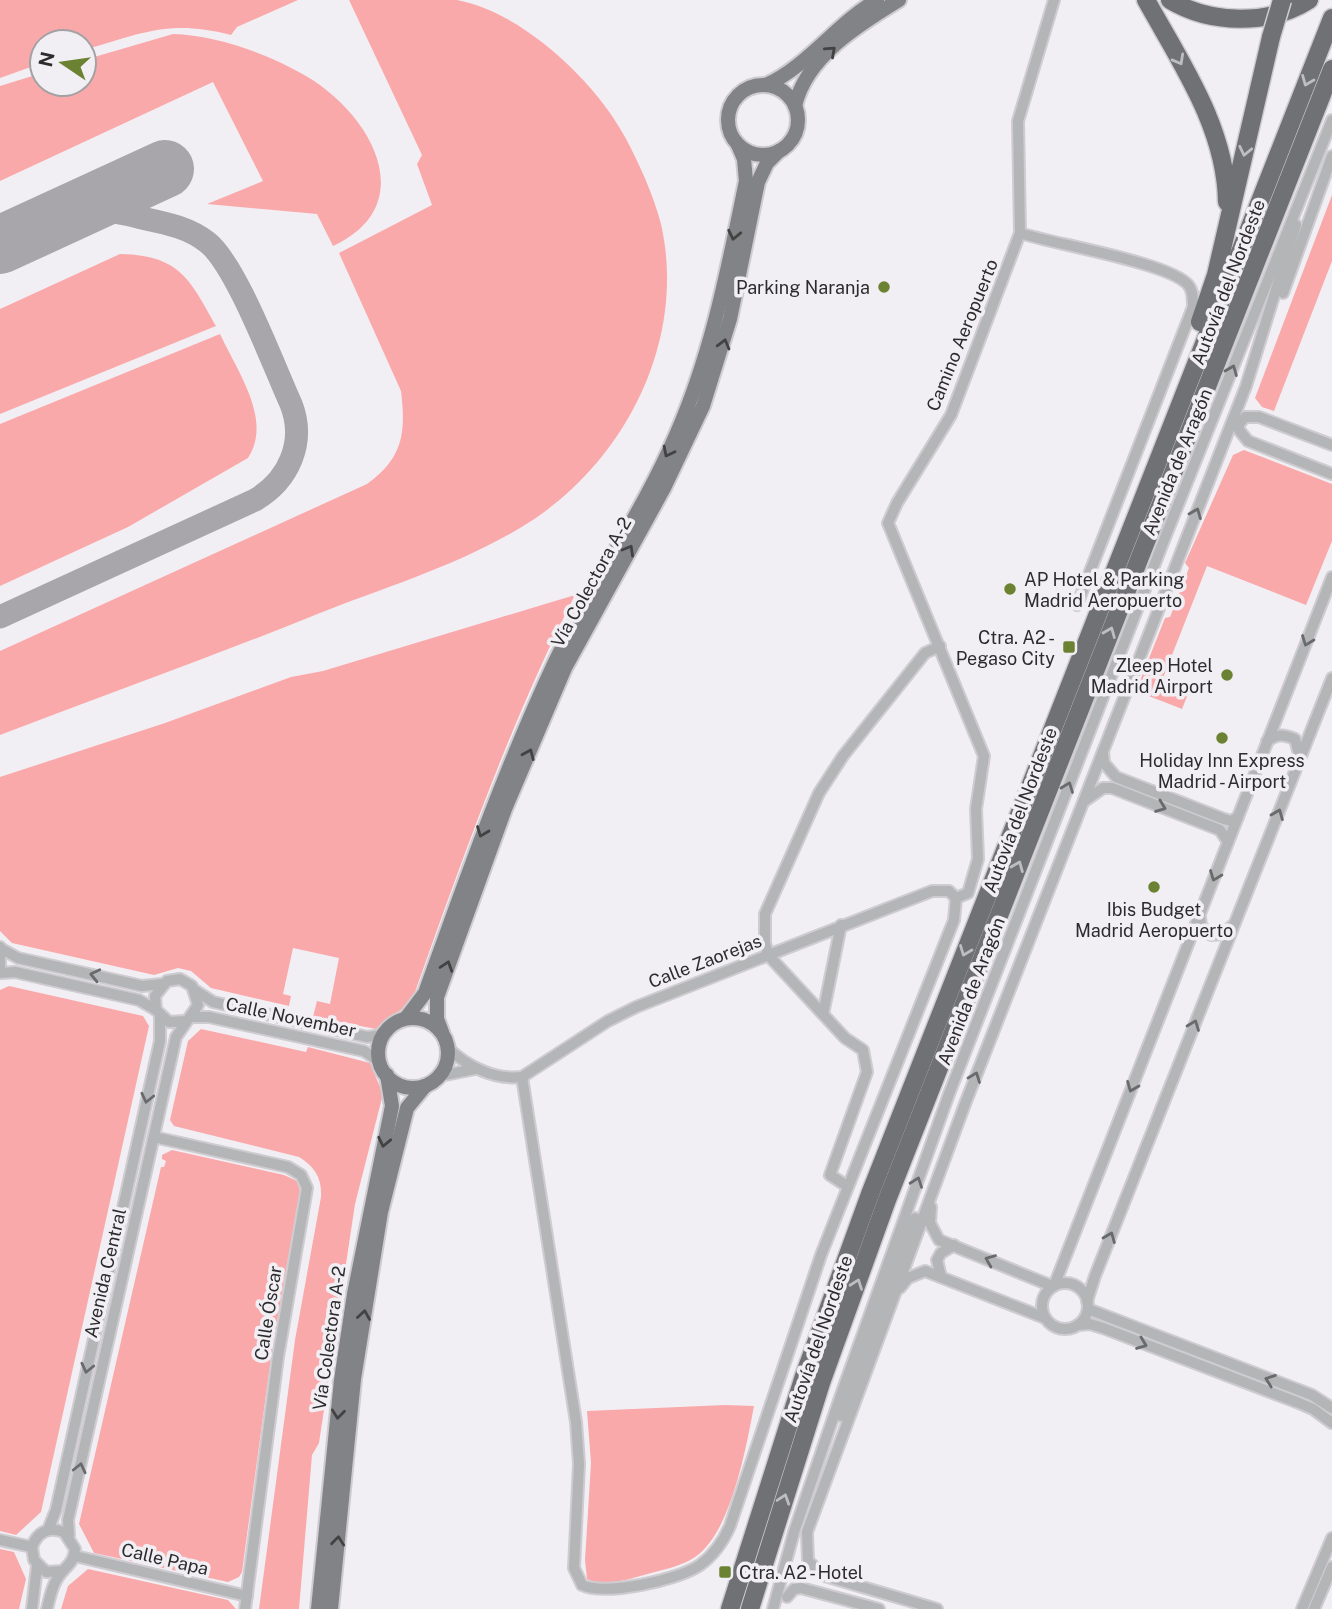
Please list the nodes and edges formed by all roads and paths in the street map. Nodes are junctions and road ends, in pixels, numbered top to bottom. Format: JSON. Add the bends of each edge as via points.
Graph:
{"nodes":[{"id":1,"x":877,"y":0,"type":"edge"},
{"id":2,"x":899,"y":0,"type":"edge"},
{"id":3,"x":1054,"y":0,"type":"edge"},
{"id":4,"x":1146,"y":0,"type":"edge"},
{"id":5,"x":1170,"y":0,"type":"edge"},
{"id":6,"x":1179,"y":0,"type":"edge"},
{"id":7,"x":1283,"y":0,"type":"edge"},
{"id":8,"x":1309,"y":0,"type":"edge"},
{"id":9,"x":1226,"y":18,"type":"junction"},
{"id":10,"x":1332,"y":18,"type":"edge"},
{"id":11,"x":1332,"y":69,"type":"edge"},
{"id":12,"x":766,"y":85,"type":"junction"},
{"id":13,"x":794,"y":106,"type":"junction"},
{"id":14,"x":1332,"y":120,"type":"edge"},
{"id":15,"x":738,"y":145,"type":"junction"},
{"id":16,"x":779,"y":151,"type":"junction"},
{"id":17,"x":1332,"y":156,"type":"edge"},
{"id":18,"x":1298,"y":205,"type":"junction"},
{"id":19,"x":1020,"y":233,"type":"junction"},
{"id":20,"x":1216,"y":275,"type":"junction"},
{"id":21,"x":1259,"y":351,"type":"junction"},
{"id":22,"x":1246,"y":386,"type":"junction"},
{"id":23,"x":1259,"y":417,"type":"junction"},
{"id":24,"x":1248,"y":441,"type":"junction"},
{"id":25,"x":1332,"y":445,"type":"edge"},
{"id":26,"x":1215,"y":466,"type":"junction"},
{"id":27,"x":1332,"y":474,"type":"edge"},
{"id":28,"x":1133,"y":523,"type":"junction"},
{"id":29,"x":1332,"y":577,"type":"edge"},
{"id":30,"x":1077,"y":605,"type":"dead end"},
{"id":31,"x":940,"y":646,"type":"junction"},
{"id":32,"x":1332,"y":678,"type":"edge"},
{"id":33,"x":1267,"y":741,"type":"junction"},
{"id":34,"x":1103,"y":752,"type":"junction"},
{"id":35,"x":1300,"y":761,"type":"junction"},
{"id":36,"x":1081,"y":808,"type":"junction"},
{"id":37,"x":1238,"y":817,"type":"junction"},
{"id":38,"x":1228,"y":842,"type":"junction"},
{"id":39,"x":956,"y":898,"type":"junction"},
{"id":40,"x":1200,"y":917,"type":"junction"},
{"id":41,"x":841,"y":925,"type":"junction"},
{"id":42,"x":1232,"y":926,"type":"junction"},
{"id":43,"x":0,"y":947,"type":"edge"},
{"id":44,"x":768,"y":955,"type":"junction"},
{"id":45,"x":0,"y":968,"type":"edge"},
{"id":46,"x":0,"y":973,"type":"edge"},
{"id":47,"x":162,"y":984,"type":"junction"},
{"id":48,"x":196,"y":991,"type":"junction"},
{"id":49,"x":158,"y":1013,"type":"junction"},
{"id":50,"x":823,"y":1014,"type":"junction"},
{"id":51,"x":406,"y":1018,"type":"junction"},
{"id":52,"x":188,"y":1019,"type":"junction"},
{"id":53,"x":442,"y":1032,"type":"junction"},
{"id":54,"x":383,"y":1035,"type":"junction"},
{"id":55,"x":448,"y":1048,"type":"junction"},
{"id":56,"x":380,"y":1061,"type":"junction"},
{"id":57,"x":475,"y":1069,"type":"junction"},
{"id":58,"x":387,"y":1075,"type":"junction"},
{"id":59,"x":440,"y":1076,"type":"junction"},
{"id":60,"x":522,"y":1077,"type":"junction"},
{"id":61,"x":425,"y":1086,"type":"junction"},
{"id":62,"x":965,"y":1104,"type":"junction"},
{"id":63,"x":154,"y":1137,"type":"junction"},
{"id":64,"x":943,"y":1163,"type":"junction"},
{"id":65,"x":847,"y":1186,"type":"junction"},
{"id":66,"x":954,"y":1245,"type":"junction"},
{"id":67,"x":941,"y":1277,"type":"junction"},
{"id":68,"x":1053,"y":1286,"type":"junction"},
{"id":69,"x":892,"y":1303,"type":"junction"},
{"id":70,"x":1088,"y":1305,"type":"junction"},
{"id":71,"x":1045,"y":1318,"type":"junction"},
{"id":72,"x":1078,"y":1325,"type":"junction"},
{"id":73,"x":1332,"y":1408,"type":"edge"},
{"id":74,"x":1332,"y":1423,"type":"edge"},
{"id":75,"x":48,"y":1530,"type":"junction"},
{"id":76,"x":794,"y":1532,"type":"junction"},
{"id":77,"x":69,"y":1535,"type":"junction"},
{"id":78,"x":1332,"y":1538,"type":"edge"},
{"id":79,"x":0,"y":1540,"type":"edge"},
{"id":80,"x":32,"y":1547,"type":"junction"},
{"id":81,"x":75,"y":1556,"type":"junction"},
{"id":82,"x":37,"y":1566,"type":"junction"},
{"id":83,"x":1332,"y":1567,"type":"edge"},
{"id":84,"x":62,"y":1571,"type":"junction"},
{"id":85,"x":247,"y":1596,"type":"junction"},
{"id":86,"x":786,"y":1597,"type":"dead end"},
{"id":87,"x":32,"y":1609,"type":"edge"},
{"id":88,"x":47,"y":1609,"type":"edge"},
{"id":89,"x":245,"y":1609,"type":"edge"},
{"id":90,"x":318,"y":1609,"type":"edge"},
{"id":91,"x":331,"y":1609,"type":"edge"},
{"id":92,"x":730,"y":1609,"type":"edge"},
{"id":93,"x":750,"y":1609,"type":"edge"},
{"id":94,"x":773,"y":1609,"type":"edge"},
{"id":95,"x":878,"y":1609,"type":"edge"},
{"id":96,"x":937,"y":1609,"type":"edge"},
{"id":97,"x":1302,"y":1609,"type":"edge"},
{"id":98,"x":1314,"y":1609,"type":"edge"}],
"edges":[{"from":1,"to":12,"type":"main road","via":[[848,19],[787,75]]},
{"from":13,"to":2,"type":"main road","one_way":true,"via":[[809,71],[855,30]]},
{"from":3,"to":19,"type":"street","name":"Camino Aeropuerto","via":[[1018,121]]},
{"from":4,"to":20,"type":"highway","one_way":true,"via":[[1192,83],[1220,148],[1227,210]]},
{"from":5,"to":9,"type":"highway","via":[[1199,14]]},
{"from":6,"to":9,"type":"highway"},
{"from":7,"to":20,"type":"highway","one_way":true,"bridge":true},
{"from":8,"to":9,"type":"highway","via":[[1261,17]]},
{"from":10,"to":28,"type":"highway","name":"Autovía del Nordeste","one_way":true},
{"from":93,"to":11,"type":"highway","name":"Autovía del Nordeste","one_way":true,"via":[[821,1383],[887,1200]]},
{"from":12,"to":13,"type":"main road","via":[[780,90]]},
{"from":12,"to":15,"type":"main road","via":[[743,91],[732,103],[728,127]]},
{"from":13,"to":16,"type":"main road","via":[[798,121],[794,135]]},
{"from":14,"to":18,"type":"street","name":"Avenida de Aragón"},
{"from":15,"to":16,"type":"main road","via":[[760,155]]},
{"from":15,"to":51,"type":"main road","name":"Vía Colectora A-2","one_way":true,"via":[[746,181],[718,316],[691,401],[653,482],[554,664],[493,804],[425,993]]},
{"from":53,"to":16,"type":"main road","name":"Vía Colectora A-2","one_way":true,"via":[[437,997],[481,872],[565,668],[664,488],[703,406],[730,319],[758,182]]},
{"from":17,"to":21,"type":"street"},
{"from":18,"to":21,"type":"street","via":[[1294,234]]},
{"from":76,"to":18,"type":"street","name":"Avenida de Aragón","one_way":true,"via":[[949,1094]]},
{"from":19,"to":30,"type":"street","via":[[1153,268],[1180,278],[1193,296],[1193,307]]},
{"from":19,"to":31,"type":"street","name":"Camino Aeropuerto","via":[[951,415],[888,523]]},
{"from":20,"to":28,"type":"highway"},
{"from":21,"to":22,"type":"street"},
{"from":22,"to":23,"type":"street","via":[[1251,408]]},
{"from":22,"to":26,"type":"street"},
{"from":23,"to":24,"type":"street","via":[[1245,417],[1239,424],[1238,430]]},
{"from":23,"to":25,"type":"street"},
{"from":24,"to":26,"type":"street","via":[[1230,447]]},
{"from":24,"to":27,"type":"street"},
{"from":34,"to":26,"type":"street","one_way":true},
{"from":28,"to":92,"type":"highway","name":"Autovía del Nordeste","one_way":true,"via":[[870,1194],[804,1376]]},
{"from":29,"to":33,"type":"street","one_way":true},
{"from":31,"to":39,"type":"street","name":"Camino Aeropuerto","via":[[984,755],[976,809],[978,859],[968,893]]},
{"from":31,"to":44,"type":"street","via":[[925,653],[819,793],[765,914]]},
{"from":32,"to":35,"type":"street"},
{"from":33,"to":35,"type":"street","via":[[1284,735],[1295,739]]},
{"from":33,"to":37,"type":"street"},
{"from":34,"to":36,"type":"street"},
{"from":34,"to":37,"type":"street","via":[[1104,763],[1116,777],[1224,820]]},
{"from":42,"to":35,"type":"street","one_way":true},
{"from":36,"to":38,"type":"street","one_way":true,"via":[[1091,794],[1112,788],[1220,830]]},
{"from":62,"to":36,"type":"street","one_way":true},
{"from":37,"to":38,"type":"street"},
{"from":38,"to":40,"type":"street","one_way":true},
{"from":39,"to":41,"type":"street","name":"Calle Zaorejas","via":[[949,891],[932,891]]},
{"from":39,"to":65,"type":"street","via":[[954,920]]},
{"from":40,"to":42,"type":"street","via":[[1201,926],[1211,935],[1224,934]]},
{"from":40,"to":68,"type":"street","one_way":true},
{"from":41,"to":44,"type":"street","name":"Calle Zaorejas"},
{"from":41,"to":50,"type":"street"},
{"from":70,"to":42,"type":"street","one_way":true,"via":[[1094,1276]]},
{"from":43,"to":45,"type":"street"},
{"from":47,"to":43,"type":"street","one_way":true,"via":[[142,986],[18,958]]},
{"from":44,"to":50,"type":"street"},
{"from":44,"to":60,"type":"street","name":"Calle Zaorejas","via":[[621,1013]]},
{"from":46,"to":49,"type":"street","via":[[15,972],[139,1000]]},
{"from":47,"to":48,"type":"street","via":[[180,979]]},
{"from":47,"to":49,"type":"street","via":[[155,996]]},
{"from":48,"to":52,"type":"street","via":[[198,1005]]},
{"from":48,"to":54,"type":"street","name":"Calle November","via":[[218,1004],[367,1037]]},
{"from":49,"to":52,"type":"street","via":[[169,1022]]},
{"from":49,"to":75,"type":"street","name":"Avenida Central","one_way":true,"via":[[160,1041]]},
{"from":50,"to":65,"type":"street","via":[[866,1057],[867,1072],[830,1175]]},
{"from":51,"to":53,"type":"main road","via":[[426,1020]]},
{"from":51,"to":54,"type":"main road"},
{"from":52,"to":56,"type":"street","name":"Calle November","via":[[209,1017],[364,1051]]},
{"from":52,"to":63,"type":"street","name":"Avenida Central","via":[[176,1037]]},
{"from":53,"to":55,"type":"main road"},
{"from":54,"to":56,"type":"main road"},
{"from":55,"to":57,"type":"street"},
{"from":55,"to":59,"type":"main road"},
{"from":56,"to":58,"type":"main road"},
{"from":57,"to":59,"type":"street"},
{"from":57,"to":60,"type":"street"},
{"from":58,"to":61,"type":"main road","via":[[400,1085]]},
{"from":58,"to":90,"type":"main road","name":"Vía Colectora A-2","one_way":true,"via":[[392,1106],[341,1380]]},
{"from":59,"to":61,"type":"main road"},
{"from":60,"to":65,"type":"street","via":[[576,1422],[579,1464],[573,1568],[582,1585],[590,1589],[682,1574],[698,1567],[722,1544]]},
{"from":91,"to":61,"type":"main road","name":"Vía Colectora A-2","one_way":true,"via":[[354,1379],[381,1212],[407,1108]]},
{"from":62,"to":64,"type":"street"},
{"from":62,"to":76,"type":"street","via":[[905,1243]]},
{"from":77,"to":63,"type":"street","name":"Avenida Central","one_way":true,"via":[[68,1520]]},
{"from":63,"to":85,"type":"street","name":"Calle Óscar","via":[[288,1167],[301,1175],[307,1188],[278,1357]]},
{"from":64,"to":66,"type":"street","via":[[930,1223],[939,1240]]},
{"from":64,"to":69,"type":"street"},
{"from":66,"to":67,"type":"street","via":[[937,1260]]},
{"from":68,"to":66,"type":"street","one_way":true},
{"from":67,"to":69,"type":"street","via":[[925,1271],[908,1278]]},
{"from":67,"to":71,"type":"street"},
{"from":68,"to":70,"type":"street","via":[[1074,1285]]},
{"from":68,"to":71,"type":"street","via":[[1043,1297]]},
{"from":69,"to":96,"type":"street","via":[[807,1532],[808,1561],[825,1576]]},
{"from":70,"to":72,"type":"street"},
{"from":73,"to":70,"type":"street","one_way":true,"via":[[1312,1395]]},
{"from":71,"to":72,"type":"street","via":[[1060,1329]]},
{"from":72,"to":74,"type":"street","one_way":true,"via":[[1103,1328],[1299,1403]]},
{"from":75,"to":77,"type":"street"},
{"from":75,"to":80,"type":"street","via":[[37,1536]]},
{"from":76,"to":94,"type":"street","name":"Avenida de Aragón"},
{"from":77,"to":81,"type":"street"},
{"from":78,"to":97,"type":"street"},
{"from":79,"to":80,"type":"street"},
{"from":80,"to":82,"type":"street"},
{"from":81,"to":84,"type":"street"},
{"from":81,"to":85,"type":"street","name":"Calle Papa"},
{"from":82,"to":84,"type":"street","via":[[47,1572]]},
{"from":82,"to":87,"type":"street"},
{"from":83,"to":98,"type":"street"},
{"from":84,"to":88,"type":"street"},
{"from":85,"to":89,"type":"street","name":"Calle Óscar"},
{"from":86,"to":95,"type":"street","via":[[801,1588]]}]}
